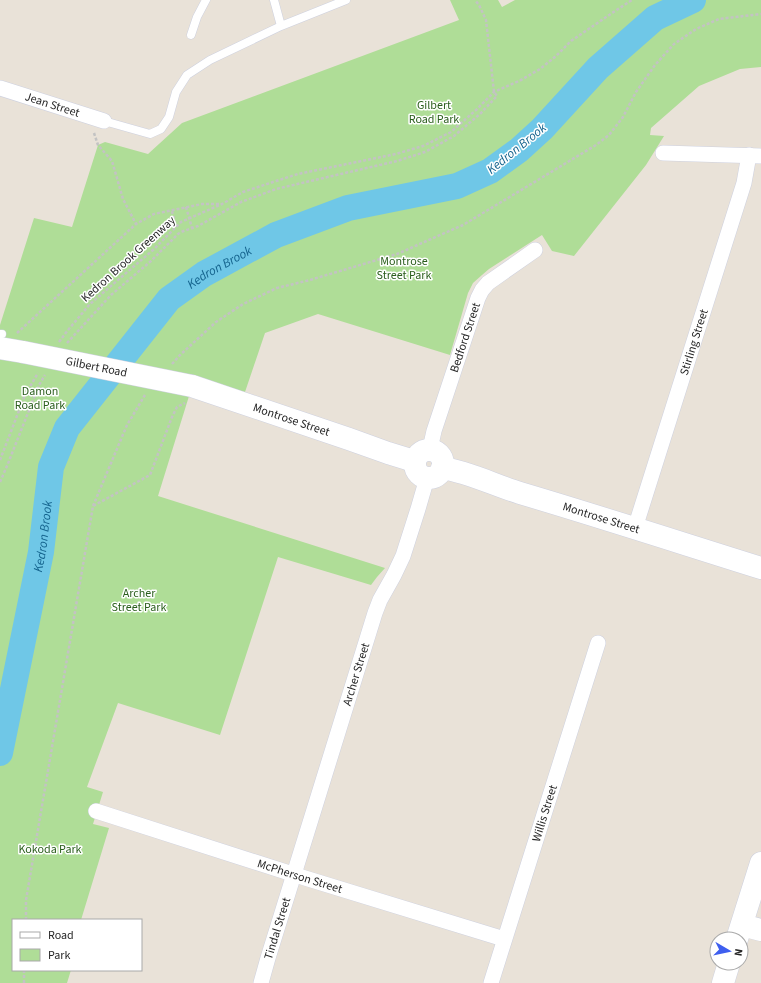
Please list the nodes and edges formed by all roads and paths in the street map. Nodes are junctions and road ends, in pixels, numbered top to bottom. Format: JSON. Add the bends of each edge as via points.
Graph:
{"nodes":[{"id":1,"x":206,"y":0,"type":"edge"},
{"id":2,"x":274,"y":0,"type":"edge"},
{"id":3,"x":346,"y":0,"type":"edge"},
{"id":4,"x":475,"y":0,"type":"edge"},
{"id":5,"x":632,"y":0,"type":"edge"},
{"id":6,"x":761,"y":14,"type":"edge"},
{"id":7,"x":281,"y":26,"type":"junction"},
{"id":8,"x":191,"y":35,"type":"dead end"},
{"id":9,"x":0,"y":88,"type":"edge"},
{"id":10,"x":494,"y":92,"type":"junction"},
{"id":11,"x":89,"y":116,"type":"junction"},
{"id":12,"x":104,"y":121,"type":"joint"},
{"id":13,"x":663,"y":153,"type":"dead end"},
{"id":14,"x":755,"y":155,"type":"edge"},
{"id":15,"x":222,"y":204,"type":"junction"},
{"id":16,"x":186,"y":208,"type":"junction"},
{"id":17,"x":172,"y":211,"type":"junction"},
{"id":18,"x":189,"y":218,"type":"junction"},
{"id":19,"x":136,"y":224,"type":"junction"},
{"id":20,"x":176,"y":227,"type":"junction"},
{"id":21,"x":192,"y":228,"type":"junction"},
{"id":22,"x":535,"y":250,"type":"dead end"},
{"id":23,"x":1,"y":339,"type":"edge"},
{"id":24,"x":55,"y":347,"type":"dead end"},
{"id":25,"x":64,"y":347,"type":"dead end"},
{"id":26,"x":170,"y":366,"type":"dead end"},
{"id":27,"x":40,"y":371,"type":"dead end"},
{"id":28,"x":46,"y":374,"type":"dead end"},
{"id":29,"x":147,"y":392,"type":"dead end"},
{"id":30,"x":191,"y":395,"type":"junction"},
{"id":31,"x":0,"y":460,"type":"edge"},
{"id":32,"x":428,"y":464,"type":"junction"},
{"id":33,"x":0,"y":482,"type":"edge"},
{"id":34,"x":93,"y":506,"type":"junction"},
{"id":35,"x":635,"y":528,"type":"junction"},
{"id":36,"x":761,"y":568,"type":"edge"},
{"id":37,"x":598,"y":643,"type":"dead end"},
{"id":38,"x":96,"y":811,"type":"dead end"},
{"id":39,"x":761,"y":863,"type":"edge"},
{"id":40,"x":294,"y":874,"type":"junction"},
{"id":41,"x":26,"y":919,"type":"edge"},
{"id":42,"x":747,"y":931,"type":"edge"},
{"id":43,"x":504,"y":940,"type":"junction"},
{"id":44,"x":24,"y":971,"type":"edge"},
{"id":45,"x":727,"y":971,"type":"edge"},
{"id":46,"x":24,"y":983,"type":"edge"},
{"id":47,"x":261,"y":983,"type":"edge"},
{"id":48,"x":491,"y":983,"type":"edge"},
{"id":49,"x":723,"y":983,"type":"edge"}],
"edges":[{"from":1,"to":8,"type":"lane"},
{"from":2,"to":7,"type":"lane"},
{"from":3,"to":7,"type":"lane"},
{"from":4,"to":10,"type":"path","via":[[486,20]]},
{"from":5,"to":10,"type":"path","via":[[571,41],[540,69]]},
{"from":6,"to":26,"type":"path","via":[[719,19],[696,29],[674,44],[636,92],[610,135],[463,225],[397,254],[277,288],[243,304],[216,322]]},
{"from":7,"to":12,"type":"lane","via":[[210,60],[187,75],[176,92],[169,117],[161,129],[150,134]]},
{"from":9,"to":11,"type":"street","name":"Jean Street"},
{"from":10,"to":15,"type":"path","name":"Kedron Brook Greenway","via":[[451,132],[423,146],[298,174],[243,192]]},
{"from":10,"to":21,"type":"path","via":[[497,96],[480,114],[454,136],[425,152],[276,189],[240,202]]},
{"from":11,"to":12,"type":"street","name":"Jean Street"},
{"from":11,"to":19,"type":"path","via":[[98,145],[112,161],[123,199]]},
{"from":13,"to":14,"type":"street"},
{"from":14,"to":35,"type":"street","name":"Stirling Street"},
{"from":15,"to":16,"type":"path","via":[[202,204]]},
{"from":15,"to":18,"type":"path","name":"Kedron Brook Greenway"},
{"from":16,"to":17,"type":"path"},
{"from":16,"to":18,"type":"path"},
{"from":17,"to":19,"type":"path","via":[[154,214]]},
{"from":17,"to":20,"type":"path"},
{"from":18,"to":20,"type":"path","name":"Kedron Brook Greenway"},
{"from":18,"to":21,"type":"path"},
{"from":19,"to":23,"type":"path","via":[[14,336]]},
{"from":20,"to":24,"type":"path","name":"Kedron Brook Greenway","via":[[90,304]]},
{"from":21,"to":25,"type":"path","via":[[178,234],[111,296]]},
{"from":22,"to":32,"type":"street","name":"Bedford Street","via":[[488,283],[478,298],[434,431]]},
{"from":23,"to":30,"type":"street","name":"Gilbert Road","bridge":true,"via":[[23,352]]},
{"from":27,"to":31,"type":"path","via":[[25,395]]},
{"from":28,"to":33,"type":"path","via":[[39,385]]},
{"from":29,"to":34,"type":"path","via":[[127,425]]},
{"from":30,"to":32,"type":"street","name":"Montrose Street"},
{"from":30,"to":34,"type":"path","via":[[177,407],[150,475]]},
{"from":32,"to":35,"type":"street","name":"Montrose Street","via":[[468,474]]},
{"from":32,"to":40,"type":"street","name":"Archer Street","via":[[418,509],[403,556],[375,613]]},
{"from":34,"to":41,"type":"path","via":[[28,893]]},
{"from":35,"to":36,"type":"street","name":"Montrose Street"},
{"from":37,"to":43,"type":"street","name":"Willis Street"},
{"from":38,"to":40,"type":"street","name":"McPherson Street"},
{"from":39,"to":42,"type":"street"},
{"from":40,"to":43,"type":"street","name":"McPherson Street"},
{"from":40,"to":47,"type":"street","name":"Tindal Street"},
{"from":43,"to":48,"type":"street","name":"Willis Street"},
{"from":44,"to":46,"type":"path"},
{"from":45,"to":49,"type":"street"}]}
